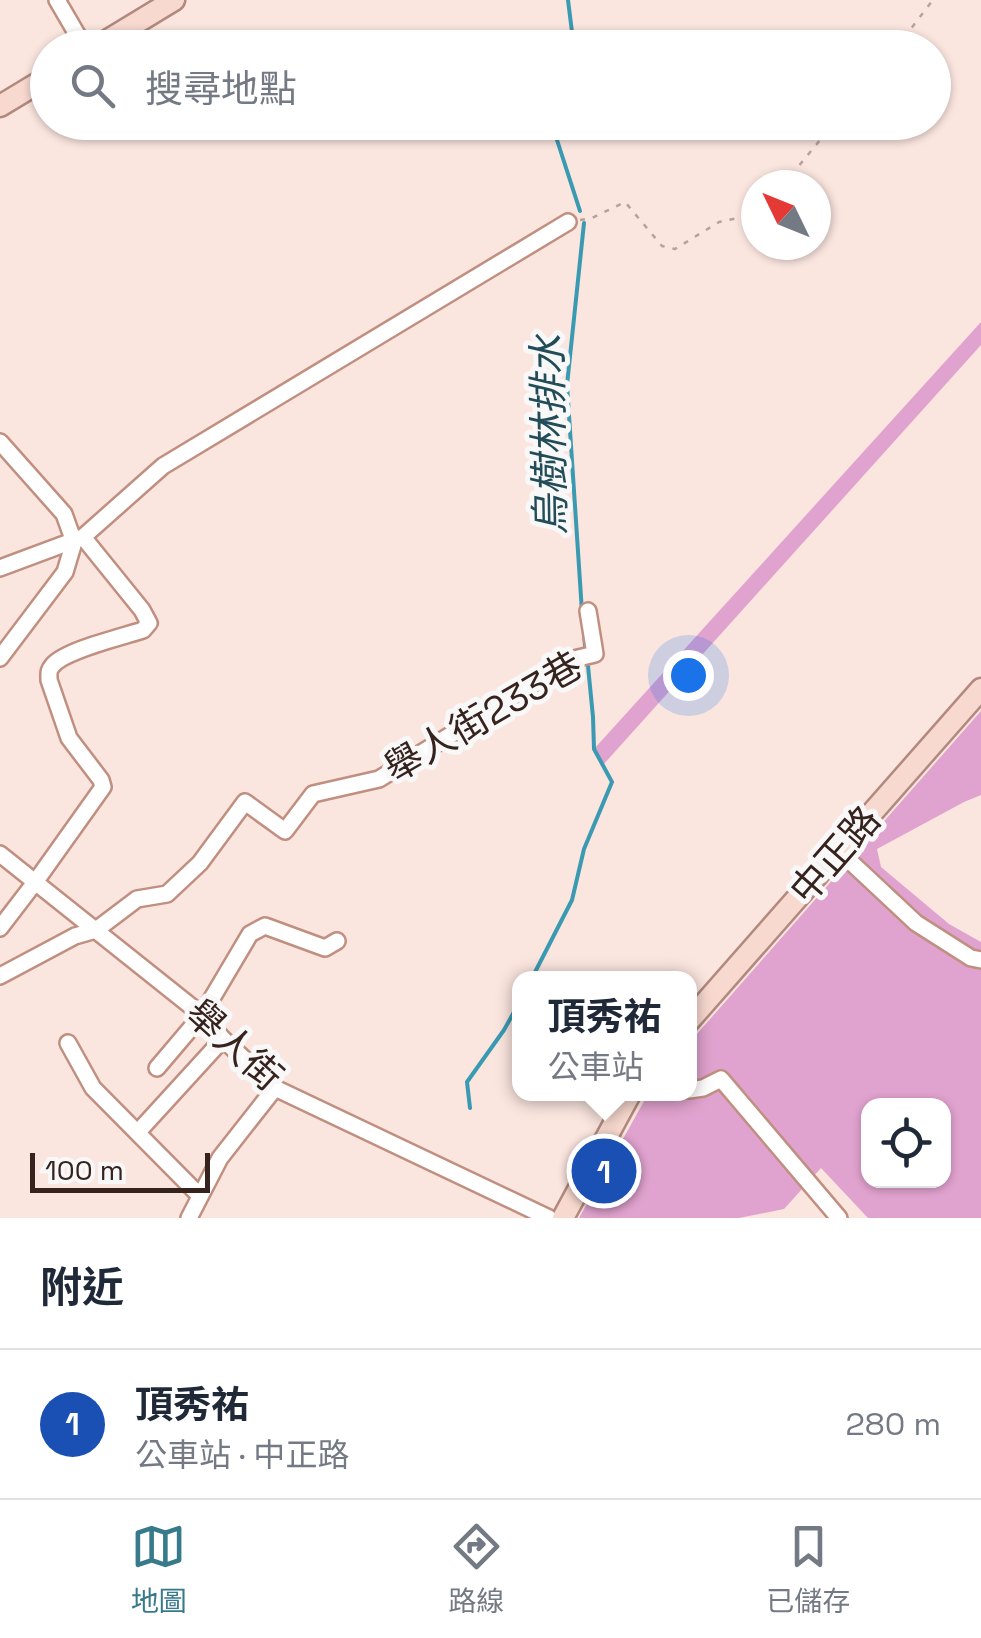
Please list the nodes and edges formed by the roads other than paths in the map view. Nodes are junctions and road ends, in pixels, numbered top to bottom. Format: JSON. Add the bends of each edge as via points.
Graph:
{"nodes":[{"id":1,"x":57,"y":0,"type":"edge"},
{"id":2,"x":174,"y":0,"type":"edge"},
{"id":3,"x":75,"y":30,"type":"edge"},
{"id":4,"x":125,"y":30,"type":"edge"},
{"id":5,"x":30,"y":88,"type":"edge"},
{"id":6,"x":0,"y":106,"type":"edge"},
{"id":7,"x":568,"y":222,"type":"road end"},
{"id":8,"x":0,"y":442,"type":"edge"},
{"id":9,"x":79,"y":539,"type":"junction"},
{"id":10,"x":0,"y":568,"type":"edge"},
{"id":11,"x":588,"y":611,"type":"dead end"},
{"id":12,"x":0,"y":658,"type":"edge"},
{"id":13,"x":981,"y":689,"type":"edge"},
{"id":14,"x":840,"y":851,"type":"junction"},
{"id":15,"x":0,"y":854,"type":"edge"},
{"id":16,"x":36,"y":881,"type":"junction"},
{"id":17,"x":0,"y":928,"type":"edge"},
{"id":18,"x":96,"y":930,"type":"junction"},
{"id":19,"x":337,"y":941,"type":"dead end"},
{"id":20,"x":981,"y":960,"type":"edge"},
{"id":21,"x":0,"y":976,"type":"edge"},
{"id":22,"x":697,"y":1012,"type":"edge"},
{"id":23,"x":202,"y":1015,"type":"junction"},
{"id":24,"x":223,"y":1039,"type":"junction"},
{"id":25,"x":68,"y":1043,"type":"dead end"},
{"id":26,"x":157,"y":1068,"type":"dead end"},
{"id":27,"x":275,"y":1088,"type":"junction"},
{"id":28,"x":697,"y":1089,"type":"edge"},
{"id":29,"x":626,"y":1101,"type":"edge"},
{"id":30,"x":138,"y":1132,"type":"junction"},
{"id":31,"x":199,"y":1196,"type":"junction"},
{"id":32,"x":564,"y":1216,"type":"edge"},
{"id":33,"x":188,"y":1218,"type":"edge"},
{"id":34,"x":839,"y":1218,"type":"edge"}],
"edges":[{"from":1,"to":3,"type":"street"},
{"from":2,"to":4,"type":"main road"},
{"from":5,"to":6,"type":"main road"},
{"from":7,"to":9,"type":"street","via":[[162,466]]},
{"from":8,"to":9,"type":"street"},
{"from":9,"to":10,"type":"street"},
{"from":9,"to":12,"type":"street","via":[[65,572]]},
{"from":9,"to":16,"type":"street","via":[[149,623],[69,654],[49,670],[69,738],[102,787]]},
{"from":11,"to":18,"type":"street","name":"舉人街233巷","via":[[595,654],[574,658],[379,779],[313,794],[285,830],[245,802],[200,864],[166,894],[138,899]]},
{"from":13,"to":14,"type":"main road","name":"中正路"},
{"from":14,"to":20,"type":"street","via":[[916,923]]},
{"from":14,"to":22,"type":"main road","name":"中正路"},
{"from":15,"to":16,"type":"street","name":"舉人街"},
{"from":16,"to":17,"type":"street"},
{"from":16,"to":18,"type":"street","name":"舉人街"},
{"from":18,"to":21,"type":"street","name":"舉人街233巷"},
{"from":18,"to":23,"type":"street","name":"舉人街"},
{"from":19,"to":23,"type":"street","via":[[324,948],[265,926],[256,929]]},
{"from":23,"to":24,"type":"street","name":"舉人街"},
{"from":23,"to":26,"type":"street"},
{"from":24,"to":27,"type":"street","name":"舉人街"},
{"from":24,"to":30,"type":"street"},
{"from":25,"to":30,"type":"street","via":[[93,1088]]},
{"from":27,"to":31,"type":"street"},
{"from":27,"to":32,"type":"street","name":"舉人街"},
{"from":28,"to":34,"type":"street","via":[[721,1078]]},
{"from":29,"to":32,"type":"main road"},
{"from":30,"to":31,"type":"street"},
{"from":31,"to":33,"type":"street"}]}
